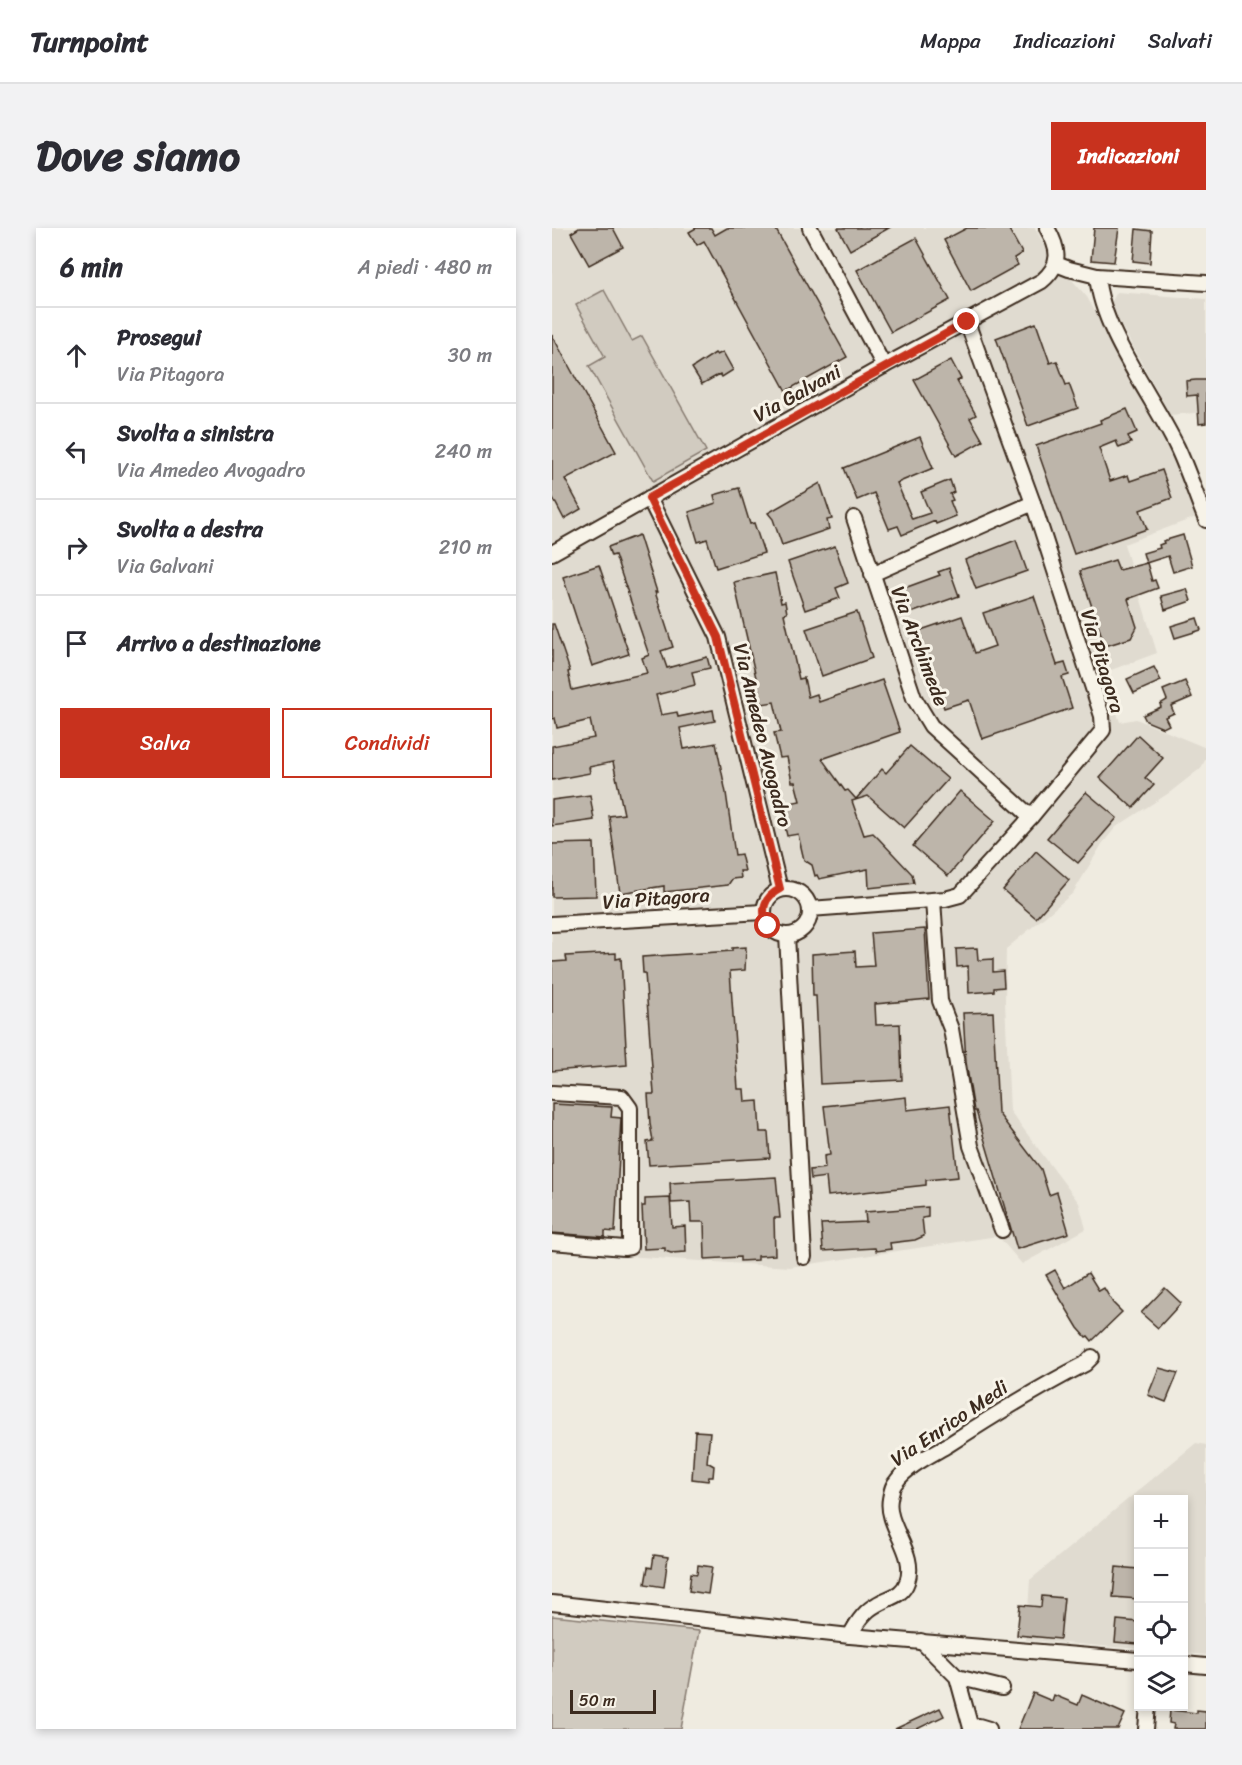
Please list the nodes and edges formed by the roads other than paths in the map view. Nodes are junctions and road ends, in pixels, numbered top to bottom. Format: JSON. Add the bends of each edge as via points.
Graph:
{"nodes":[{"id":1,"x":810,"y":228,"type":"edge"},
{"id":2,"x":1047,"y":228,"type":"edge"},
{"id":3,"x":1056,"y":264,"type":"junction"},
{"id":4,"x":1097,"y":276,"type":"junction"},
{"id":5,"x":1206,"y":283,"type":"edge"},
{"id":6,"x":967,"y":322,"type":"junction"},
{"id":7,"x":884,"y":366,"type":"junction"},
{"id":8,"x":649,"y":498,"type":"junction"},
{"id":9,"x":1033,"y":503,"type":"junction"},
{"id":10,"x":854,"y":518,"type":"dead end"},
{"id":11,"x":1206,"y":520,"type":"edge"},
{"id":12,"x":552,"y":553,"type":"edge"},
{"id":13,"x":872,"y":574,"type":"junction"},
{"id":14,"x":1031,"y":817,"type":"junction"},
{"id":15,"x":780,"y":889,"type":"junction"},
{"id":16,"x":933,"y":900,"type":"junction"},
{"id":17,"x":810,"y":909,"type":"junction"},
{"id":18,"x":763,"y":912,"type":"junction"},
{"id":19,"x":552,"y":924,"type":"edge"},
{"id":20,"x":787,"y":935,"type":"junction"},
{"id":21,"x":552,"y":1093,"type":"edge"},
{"id":22,"x":1002,"y":1230,"type":"dead end"},
{"id":23,"x":552,"y":1242,"type":"edge"},
{"id":24,"x":804,"y":1257,"type":"dead end"},
{"id":25,"x":1092,"y":1357,"type":"dead end"},
{"id":26,"x":552,"y":1603,"type":"edge"},
{"id":27,"x":850,"y":1636,"type":"junction"},
{"id":28,"x":921,"y":1641,"type":"junction"},
{"id":29,"x":1134,"y":1660,"type":"edge"},
{"id":30,"x":1188,"y":1664,"type":"edge"},
{"id":31,"x":1206,"y":1666,"type":"edge"},
{"id":32,"x":957,"y":1677,"type":"junction"},
{"id":33,"x":1002,"y":1688,"type":"dead end"},
{"id":34,"x":1148,"y":1711,"type":"edge"},
{"id":35,"x":971,"y":1729,"type":"edge"},
{"id":36,"x":989,"y":1729,"type":"edge"},
{"id":37,"x":1146,"y":1729,"type":"edge"}],
"edges":[{"from":1,"to":7,"type":"street"},
{"from":2,"to":3,"type":"street","via":[[1055,246]]},
{"from":3,"to":4,"type":"street"},
{"from":3,"to":6,"type":"street","name":"Via Galvani","via":[[1042,281]]},
{"from":4,"to":5,"type":"street"},
{"from":4,"to":11,"type":"street","via":[[1109,322],[1177,447]]},
{"from":6,"to":7,"type":"street","name":"Via Galvani"},
{"from":6,"to":9,"type":"street","name":"Via Pitagora"},
{"from":7,"to":8,"type":"street","name":"Via Galvani"},
{"from":8,"to":12,"type":"street","name":"Via Galvani"},
{"from":8,"to":15,"type":"street","name":"Via Amedeo Avogadro","via":[[718,637]]},
{"from":9,"to":13,"type":"street"},
{"from":9,"to":14,"type":"street","name":"Via Pitagora","via":[[1102,716],[1103,730]]},
{"from":10,"to":13,"type":"street","name":"Via Archimede"},
{"from":13,"to":14,"type":"street","name":"Via Archimede","via":[[914,698],[931,726]]},
{"from":14,"to":16,"type":"street","name":"Via Pitagora","via":[[960,895]]},
{"from":15,"to":17,"type":"street","via":[[803,894]]},
{"from":15,"to":18,"type":"street","via":[[768,898]]},
{"from":16,"to":17,"type":"street","name":"Via Pitagora"},
{"from":16,"to":22,"type":"street","via":[[940,1001],[951,1029],[971,1146]]},
{"from":17,"to":20,"type":"street","via":[[802,930]]},
{"from":18,"to":19,"type":"street","name":"Via Pitagora"},
{"from":18,"to":20,"type":"street","via":[[773,931]]},
{"from":20,"to":24,"type":"street"},
{"from":21,"to":23,"type":"street","via":[[622,1097],[628,1103],[630,1247]]},
{"from":25,"to":27,"type":"street","name":"Via Enrico Medi","via":[[1010,1404],[896,1481],[889,1502],[907,1557],[908,1580],[902,1592],[864,1615]]},
{"from":26,"to":27,"type":"street"},
{"from":27,"to":28,"type":"street"},
{"from":28,"to":29,"type":"street"},
{"from":28,"to":32,"type":"street"},
{"from":30,"to":31,"type":"street"},
{"from":32,"to":33,"type":"street"},
{"from":32,"to":35,"type":"street"},
{"from":34,"to":37,"type":"street"},
{"from":35,"to":36,"type":"street"}]}
